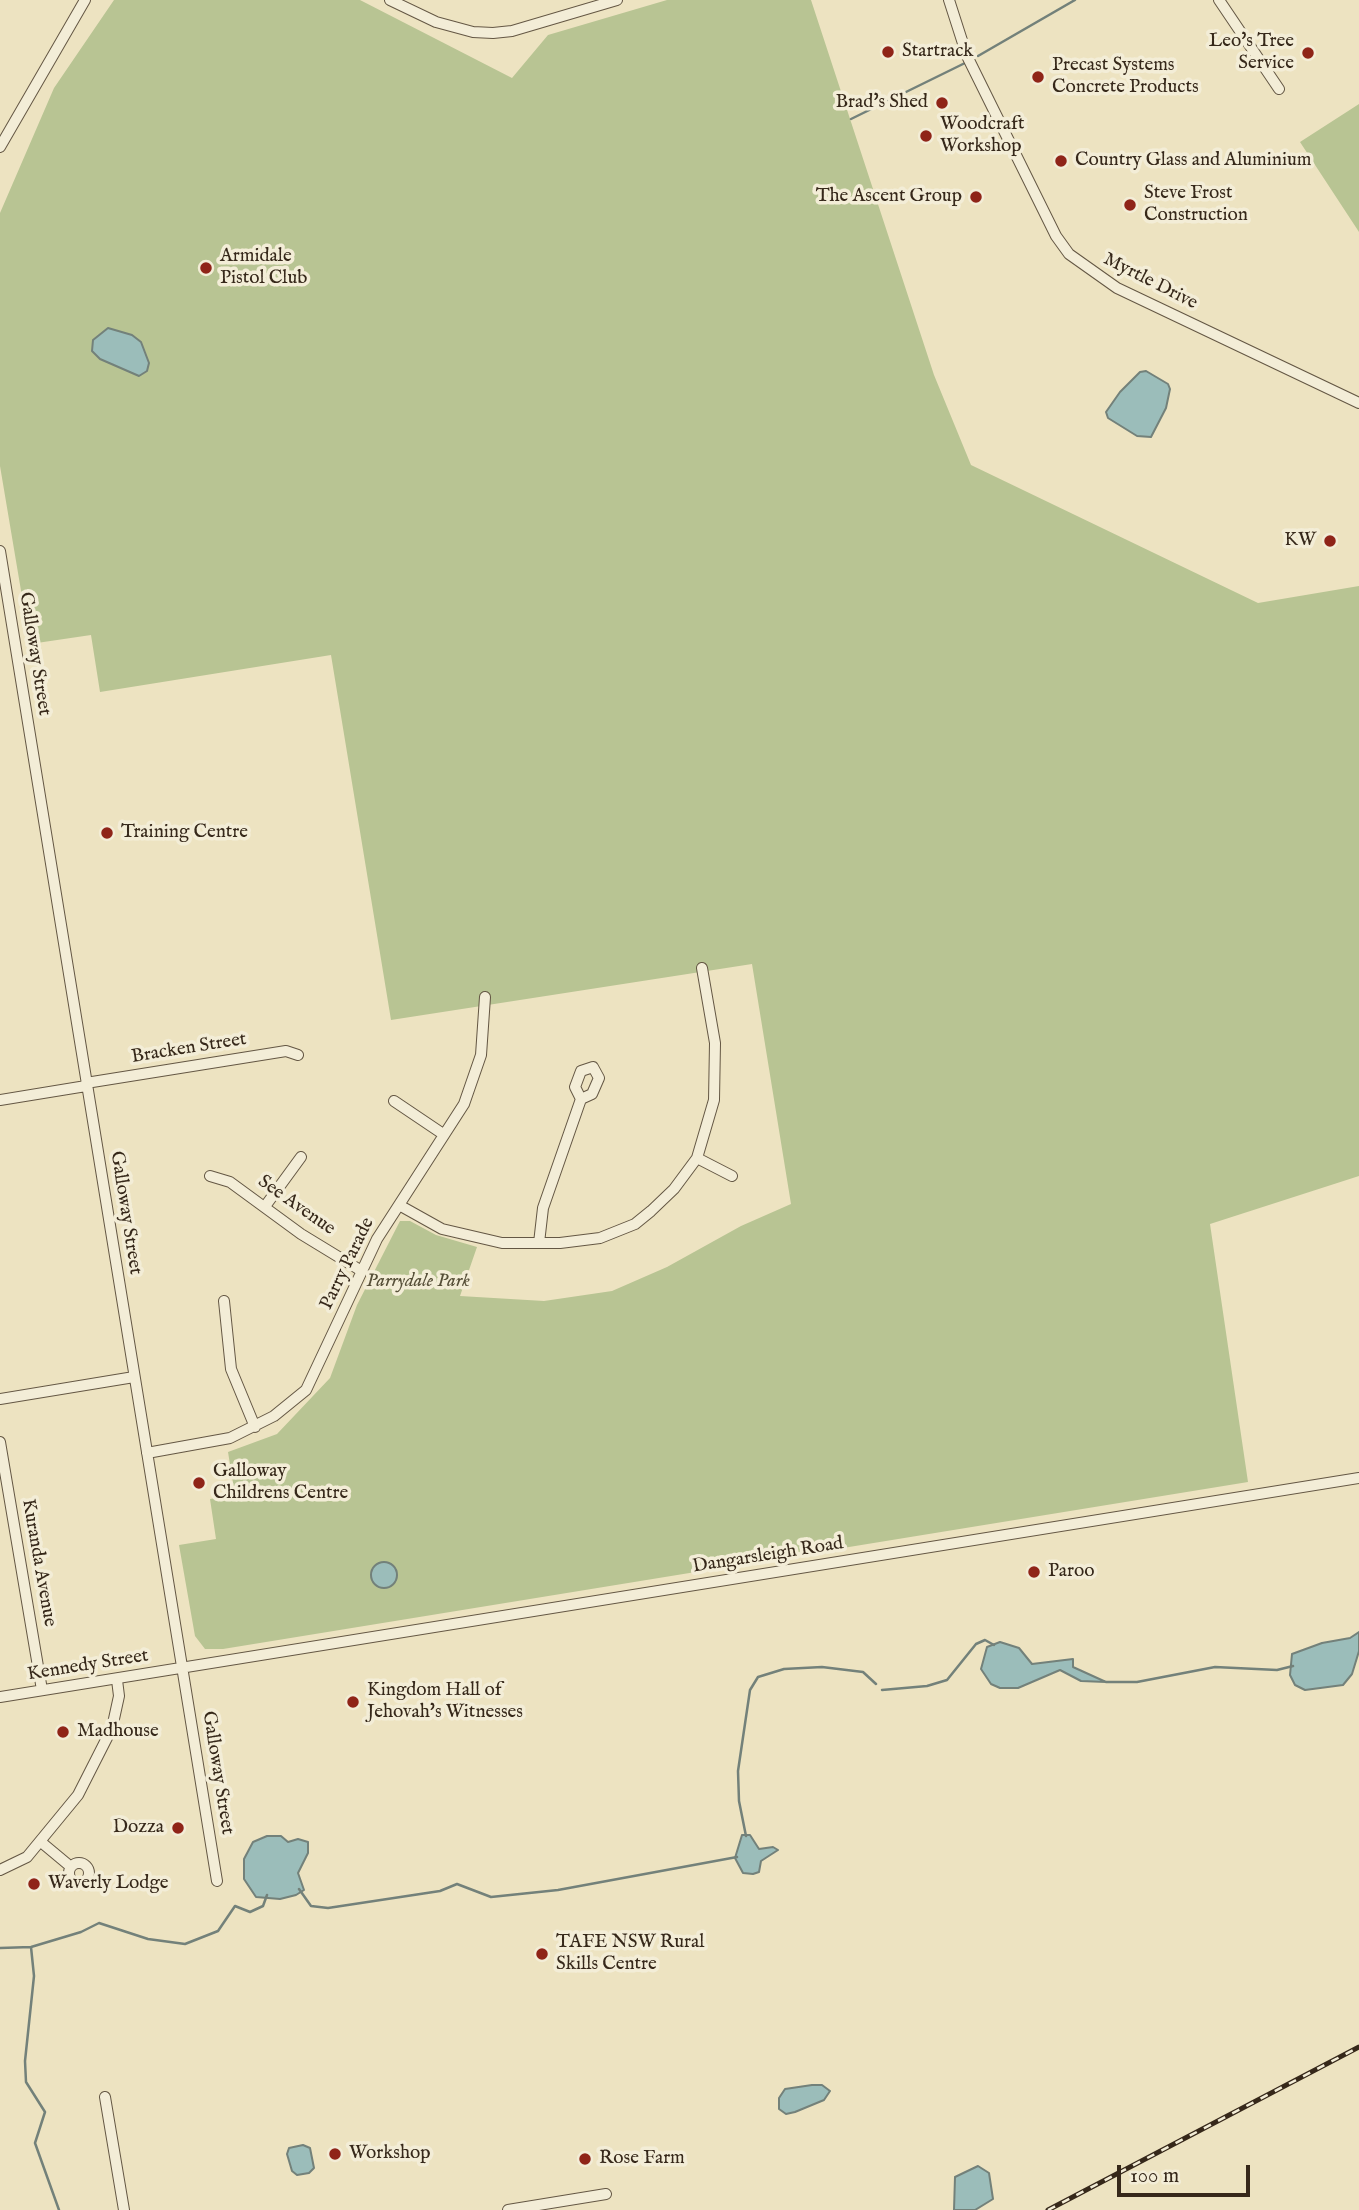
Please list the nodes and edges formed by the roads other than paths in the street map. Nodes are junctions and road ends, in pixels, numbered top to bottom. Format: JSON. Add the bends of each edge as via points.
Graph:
{"nodes":[{"id":1,"x":85,"y":0,"type":"edge"},
{"id":2,"x":390,"y":0,"type":"edge"},
{"id":3,"x":617,"y":0,"type":"edge"},
{"id":4,"x":949,"y":0,"type":"edge"},
{"id":5,"x":1219,"y":0,"type":"edge"},
{"id":6,"x":1279,"y":89,"type":"dead end"},
{"id":7,"x":0,"y":148,"type":"edge"},
{"id":8,"x":1359,"y":403,"type":"edge"},
{"id":9,"x":0,"y":551,"type":"edge"},
{"id":10,"x":702,"y":968,"type":"dead end"},
{"id":11,"x":485,"y":997,"type":"dead end"},
{"id":12,"x":298,"y":1055,"type":"dead end"},
{"id":13,"x":86,"y":1085,"type":"junction"},
{"id":14,"x":581,"y":1099,"type":"dead end"},
{"id":15,"x":0,"y":1100,"type":"edge"},
{"id":16,"x":394,"y":1101,"type":"dead end"},
{"id":17,"x":443,"y":1134,"type":"junction"},
{"id":18,"x":301,"y":1157,"type":"dead end"},
{"id":19,"x":697,"y":1158,"type":"junction"},
{"id":20,"x":209,"y":1176,"type":"dead end"},
{"id":21,"x":732,"y":1176,"type":"dead end"},
{"id":22,"x":265,"y":1205,"type":"junction"},
{"id":23,"x":399,"y":1205,"type":"junction"},
{"id":24,"x":539,"y":1242,"type":"junction"},
{"id":25,"x":360,"y":1270,"type":"junction"},
{"id":26,"x":223,"y":1301,"type":"dead end"},
{"id":27,"x":134,"y":1377,"type":"junction"},
{"id":28,"x":0,"y":1399,"type":"edge"},
{"id":29,"x":255,"y":1427,"type":"junction"},
{"id":30,"x":0,"y":1442,"type":"edge"},
{"id":31,"x":147,"y":1453,"type":"junction"},
{"id":32,"x":1359,"y":1478,"type":"edge"},
{"id":33,"x":182,"y":1669,"type":"junction"},
{"id":34,"x":117,"y":1680,"type":"junction"},
{"id":35,"x":42,"y":1690,"type":"junction"},
{"id":36,"x":0,"y":1698,"type":"edge"},
{"id":37,"x":41,"y":1842,"type":"junction"},
{"id":38,"x":71,"y":1867,"type":"dead end"},
{"id":39,"x":0,"y":1870,"type":"edge"},
{"id":40,"x":217,"y":1881,"type":"dead end"},
{"id":41,"x":105,"y":2097,"type":"dead end"},
{"id":42,"x":606,"y":2193,"type":"dead end"},
{"id":43,"x":124,"y":2210,"type":"edge"},
{"id":44,"x":508,"y":2210,"type":"edge"}],
"edges":[{"from":1,"to":7,"type":"street"},
{"from":2,"to":3,"type":"street","via":[[436,22],[493,33]]},
{"from":4,"to":8,"type":"street","name":"Myrtle Drive","via":[[967,56],[1050,226],[1069,254],[1117,288]]},
{"from":5,"to":6,"type":"street"},
{"from":9,"to":13,"type":"street","name":"Galloway Street"},
{"from":10,"to":19,"type":"street","via":[[716,1062],[714,1100]]},
{"from":11,"to":17,"type":"street","name":"Parry Parade","via":[[474,1080]]},
{"from":12,"to":13,"type":"street","name":"Bracken Street","via":[[286,1051]]},
{"from":13,"to":15,"type":"street","name":"Bracken Street"},
{"from":13,"to":27,"type":"street","name":"Galloway Street"},
{"from":14,"to":24,"type":"street","via":[[542,1208]]},
{"from":16,"to":17,"type":"street"},
{"from":17,"to":23,"type":"street","name":"Parry Parade"},
{"from":18,"to":22,"type":"street"},
{"from":19,"to":21,"type":"street"},
{"from":19,"to":24,"type":"street","via":[[663,1200],[635,1224],[600,1238]]},
{"from":20,"to":22,"type":"street","name":"See Avenue","via":[[230,1182]]},
{"from":22,"to":25,"type":"street","name":"See Avenue","via":[[301,1234]]},
{"from":23,"to":24,"type":"street","via":[[442,1229],[473,1239]]},
{"from":23,"to":25,"type":"street","name":"Parry Parade"},
{"from":25,"to":29,"type":"street","name":"Parry Parade","via":[[306,1390]]},
{"from":26,"to":29,"type":"street","via":[[231,1369]]},
{"from":27,"to":28,"type":"street"},
{"from":27,"to":31,"type":"street","name":"Galloway Street"},
{"from":29,"to":31,"type":"street","name":"Parry Parade","via":[[230,1438]]},
{"from":30,"to":35,"type":"street","name":"Kuranda Avenue"},
{"from":31,"to":33,"type":"street","name":"Galloway Street"},
{"from":32,"to":33,"type":"street","name":"Dangarsleigh Road"},
{"from":33,"to":34,"type":"street","name":"Kennedy Street"},
{"from":33,"to":40,"type":"street","name":"Galloway Street"},
{"from":34,"to":35,"type":"street","name":"Kennedy Street"},
{"from":34,"to":37,"type":"street","via":[[120,1696],[112,1728],[78,1795]]},
{"from":35,"to":36,"type":"street","name":"Kennedy Street"},
{"from":37,"to":38,"type":"street"},
{"from":37,"to":39,"type":"street","via":[[27,1857]]},
{"from":41,"to":43,"type":"street"},
{"from":42,"to":44,"type":"street"}]}
